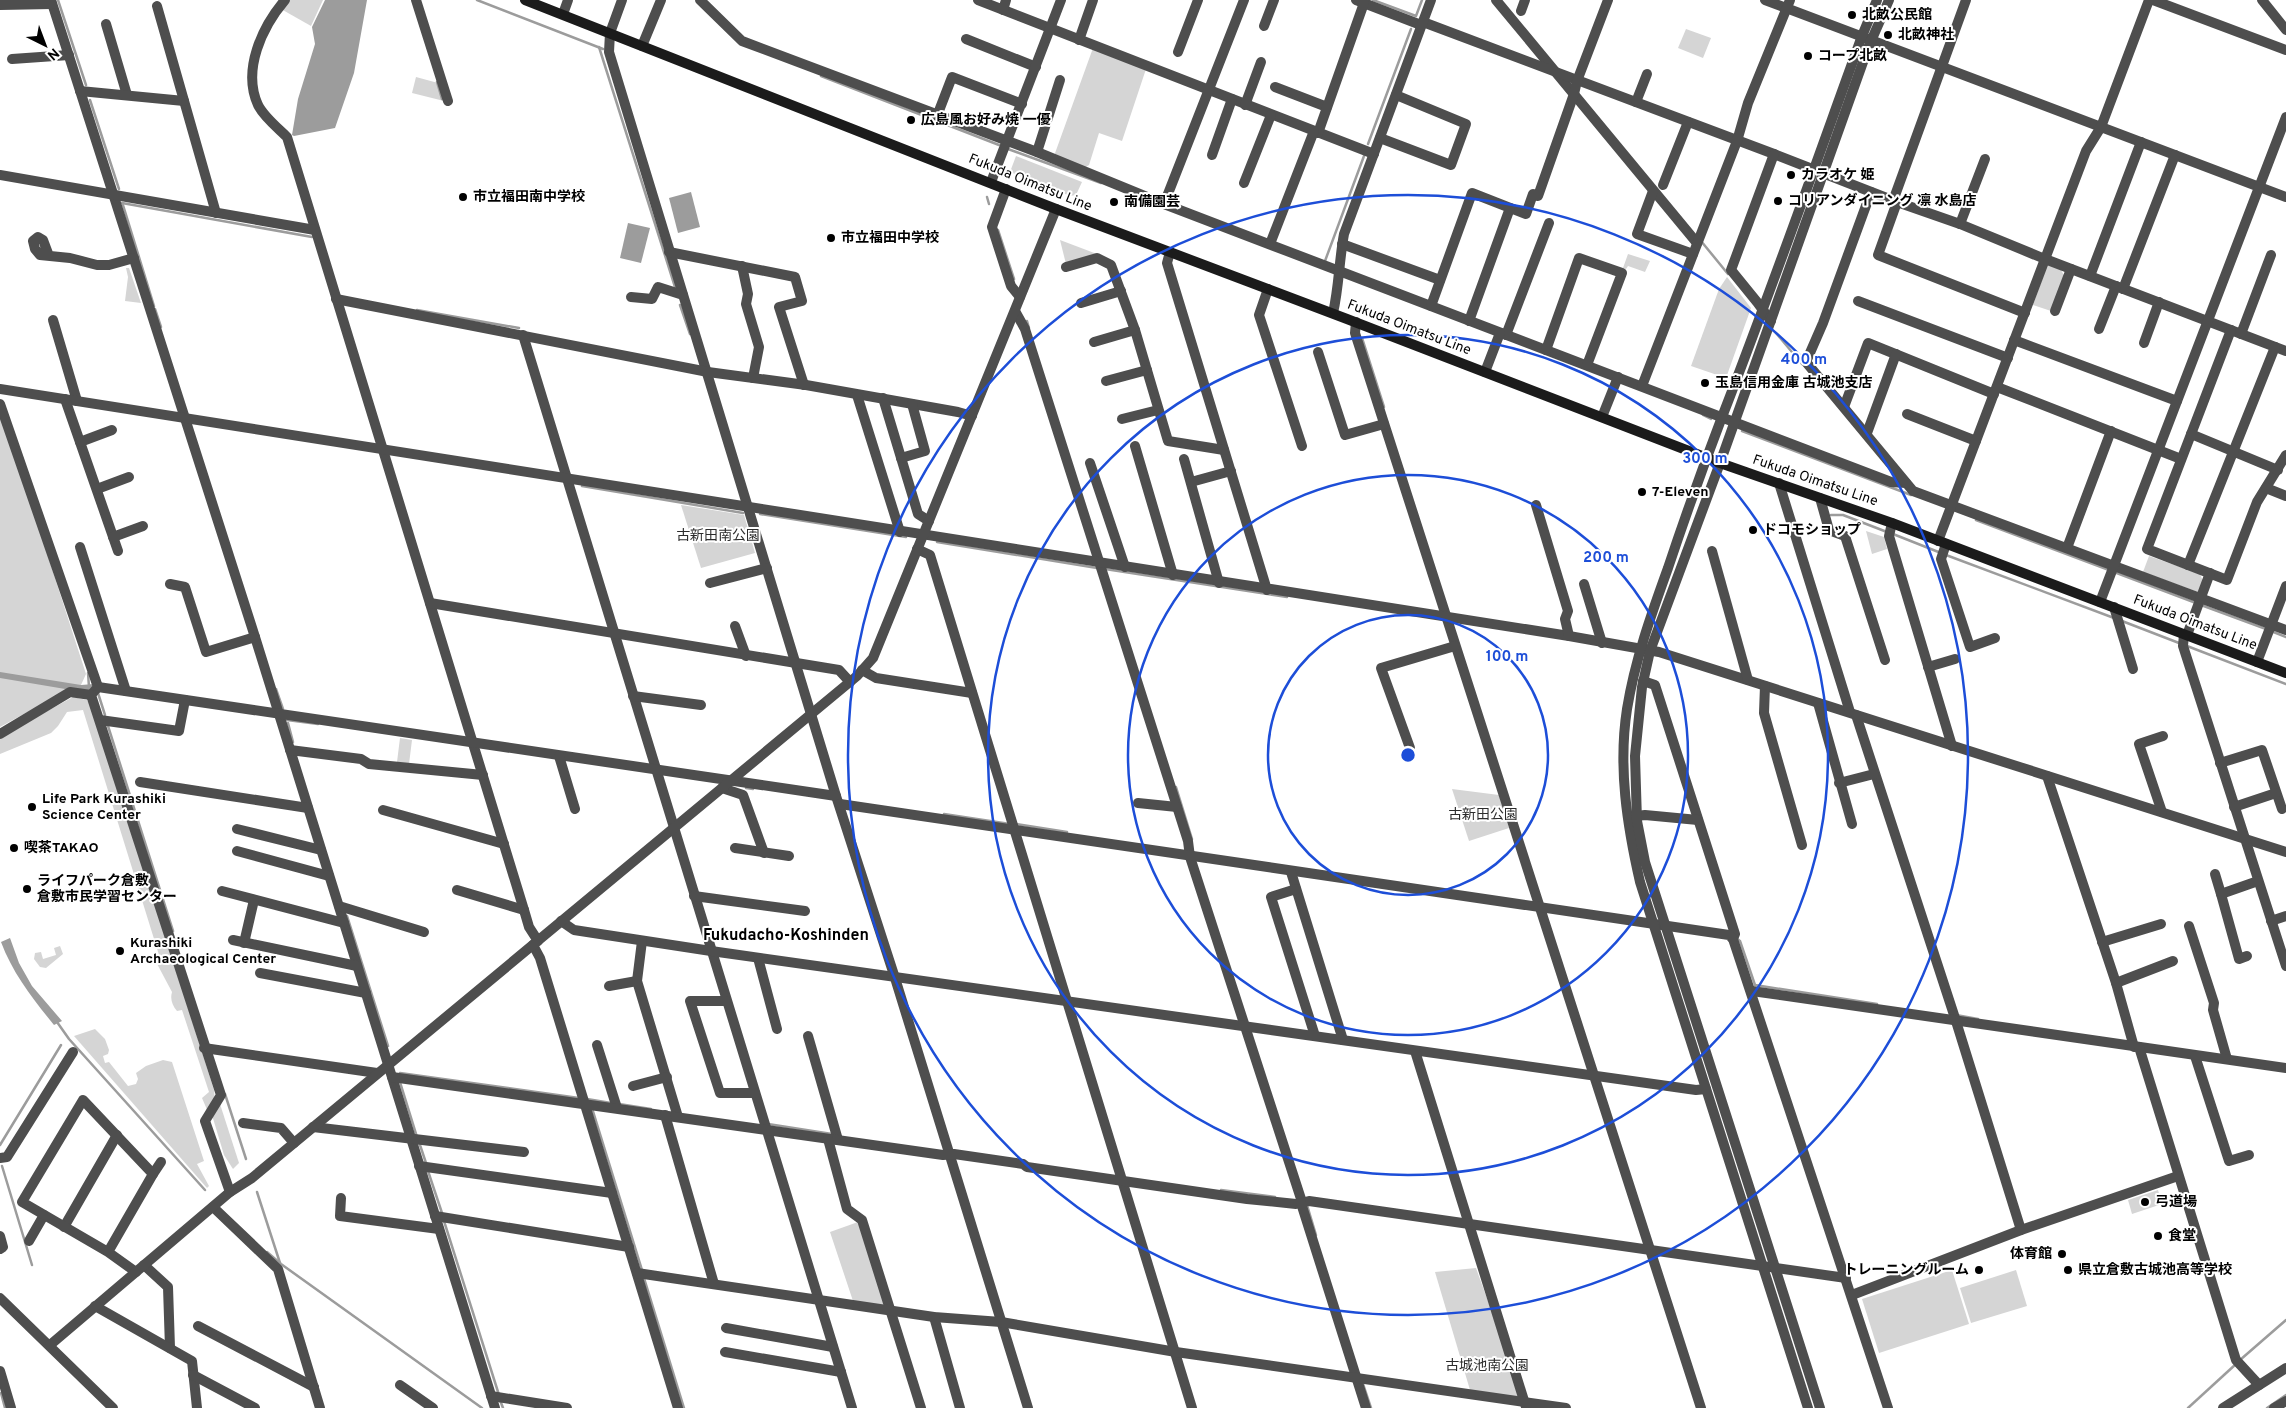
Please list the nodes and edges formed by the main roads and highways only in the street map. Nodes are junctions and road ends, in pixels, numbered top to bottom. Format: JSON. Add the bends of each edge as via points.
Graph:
{"nodes":[{"id":1,"x":525,"y":0,"type":"edge"},
{"id":2,"x":2286,"y":673,"type":"edge"}],
"edges":[{"from":1,"to":2,"type":"main road","name":"Fukuda Oimatsu Line","via":[[1056,209],[1720,464],[1820,498],[1890,530],[2114,607],[2184,639]]}]}
